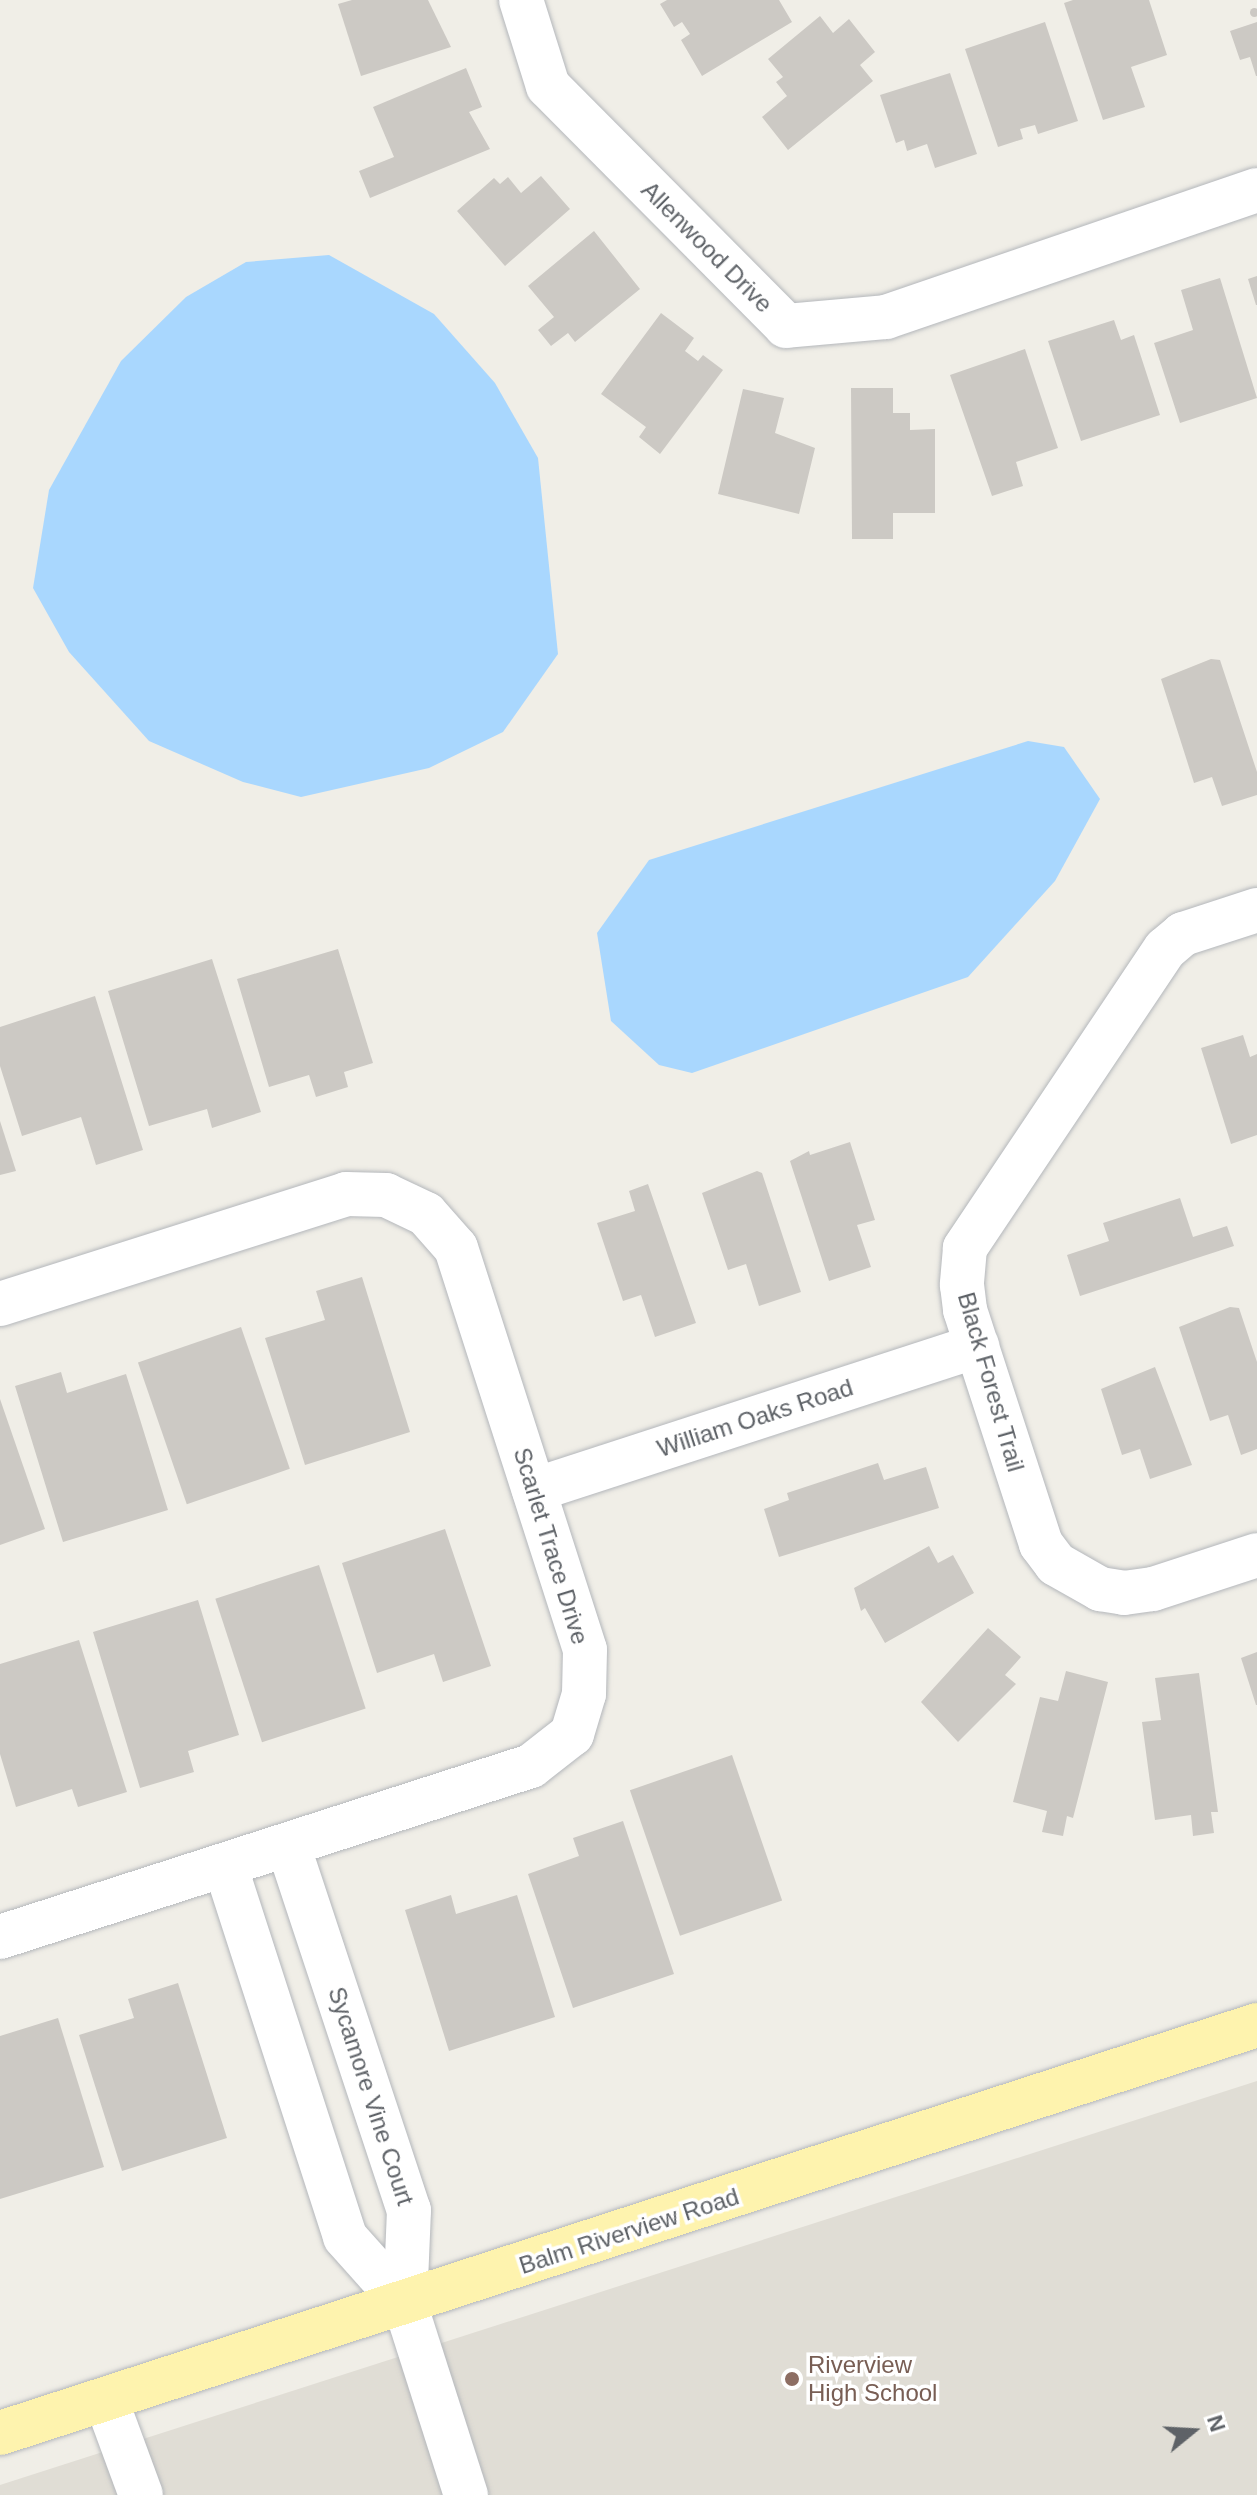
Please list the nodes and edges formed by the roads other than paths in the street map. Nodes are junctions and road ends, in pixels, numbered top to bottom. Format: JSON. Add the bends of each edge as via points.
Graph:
{"nodes":[{"id":1,"x":521,"y":0,"type":"edge"},
{"id":2,"x":1257,"y":190,"type":"edge"},
{"id":3,"x":1257,"y":910,"type":"edge"},
{"id":4,"x":0,"y":1304,"type":"edge"},
{"id":5,"x":977,"y":1346,"type":"junction"},
{"id":6,"x":534,"y":1490,"type":"junction"},
{"id":7,"x":1257,"y":1555,"type":"edge"},
{"id":8,"x":288,"y":1845,"type":"junction"},
{"id":9,"x":225,"y":1865,"type":"junction"},
{"id":10,"x":0,"y":1937,"type":"edge"},
{"id":11,"x":1257,"y":2025,"type":"edge"},
{"id":12,"x":405,"y":2304,"type":"junction"},
{"id":13,"x":106,"y":2400,"type":"junction"},
{"id":14,"x":0,"y":2433,"type":"edge"},
{"id":15,"x":141,"y":2495,"type":"edge"},
{"id":16,"x":466,"y":2495,"type":"edge"}],
"edges":[{"from":1,"to":2,"type":"street","name":"Allenwood Drive","via":[[548,86],[786,326],[886,317]]},
{"from":3,"to":5,"type":"street","name":"Black Forest Trail","via":[[1183,934],[1165,949],[965,1248],[962,1285]]},
{"from":4,"to":6,"type":"street","name":"Scarlet Trace Drive","via":[[346,1194],[386,1195],[426,1214],[456,1248]]},
{"from":5,"to":6,"type":"street","name":"William Oaks Road"},
{"from":5,"to":7,"type":"street","name":"Black Forest Trail","via":[[1041,1544],[1056,1564],[1100,1589],[1124,1593],[1153,1589]]},
{"from":6,"to":8,"type":"street","name":"Scarlet Trace Drive","via":[[585,1650],[584,1694],[572,1734],[531,1766]]},
{"from":8,"to":9,"type":"street","name":"Scarlet Trace Drive"},
{"from":8,"to":12,"type":"street","name":"Sycamore Vine Court","via":[[409,2210]]},
{"from":9,"to":10,"type":"street","name":"Scarlet Trace Drive"},
{"from":9,"to":12,"type":"street","via":[[345,2237]]},
{"from":11,"to":12,"type":"main road","name":"Balm Riverview Road"},
{"from":12,"to":13,"type":"main road","name":"Balm Riverview Road"},
{"from":12,"to":16,"type":"street"},
{"from":13,"to":14,"type":"main road","name":"Balm Riverview Road"},
{"from":13,"to":15,"type":"street"}]}
